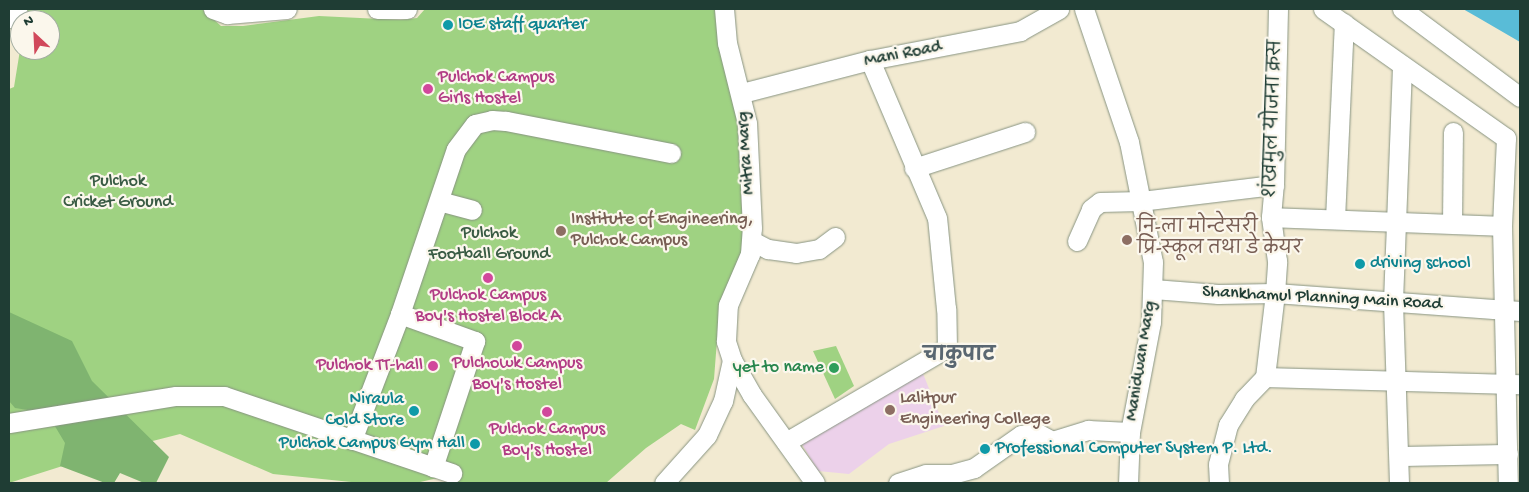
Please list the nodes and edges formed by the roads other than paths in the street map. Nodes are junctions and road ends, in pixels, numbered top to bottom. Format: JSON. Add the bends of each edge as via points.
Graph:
{"nodes":[{"id":1,"x":17,"y":9,"type":"edge"},
{"id":2,"x":213,"y":9,"type":"edge"},
{"id":3,"x":288,"y":9,"type":"edge"},
{"id":4,"x":377,"y":9,"type":"edge"},
{"id":5,"x":407,"y":9,"type":"edge"},
{"id":6,"x":724,"y":9,"type":"edge"},
{"id":7,"x":1059,"y":9,"type":"edge"},
{"id":8,"x":1084,"y":9,"type":"edge"},
{"id":9,"x":1278,"y":9,"type":"edge"},
{"id":10,"x":1323,"y":9,"type":"edge"},
{"id":11,"x":1402,"y":9,"type":"edge"},
{"id":12,"x":9,"y":18,"type":"edge"},
{"id":13,"x":1344,"y":23,"type":"junction"},
{"id":14,"x":870,"y":60,"type":"junction"},
{"id":15,"x":1402,"y":65,"type":"junction"},
{"id":16,"x":742,"y":93,"type":"junction"},
{"id":17,"x":1520,"y":97,"type":"edge"},
{"id":18,"x":1025,"y":132,"type":"dead end"},
{"id":19,"x":1453,"y":132,"type":"dead end"},
{"id":20,"x":671,"y":153,"type":"dead end"},
{"id":21,"x":914,"y":168,"type":"junction"},
{"id":22,"x":1274,"y":185,"type":"junction"},
{"id":23,"x":439,"y":201,"type":"junction"},
{"id":24,"x":1141,"y":201,"type":"junction"},
{"id":25,"x":472,"y":210,"type":"dead end"},
{"id":26,"x":1271,"y":217,"type":"junction"},
{"id":27,"x":1335,"y":219,"type":"junction"},
{"id":28,"x":1395,"y":220,"type":"junction"},
{"id":29,"x":1452,"y":223,"type":"junction"},
{"id":30,"x":1502,"y":226,"type":"junction"},
{"id":31,"x":835,"y":237,"type":"dead end"},
{"id":32,"x":752,"y":241,"type":"junction"},
{"id":33,"x":1077,"y":241,"type":"dead end"},
{"id":34,"x":1153,"y":289,"type":"junction"},
{"id":35,"x":1275,"y":292,"type":"junction"},
{"id":36,"x":1393,"y":301,"type":"junction"},
{"id":37,"x":1512,"y":310,"type":"edge"},
{"id":38,"x":400,"y":314,"type":"junction"},
{"id":39,"x":732,"y":360,"type":"junction"},
{"id":40,"x":1265,"y":377,"type":"junction"},
{"id":41,"x":1398,"y":382,"type":"junction"},
{"id":42,"x":1512,"y":383,"type":"edge"},
{"id":43,"x":9,"y":423,"type":"edge"},
{"id":44,"x":1130,"y":432,"type":"junction"},
{"id":45,"x":352,"y":440,"type":"junction"},
{"id":46,"x":786,"y":442,"type":"junction"},
{"id":47,"x":1508,"y":454,"type":"junction"},
{"id":48,"x":1399,"y":456,"type":"junction"},
{"id":49,"x":433,"y":467,"type":"junction"},
{"id":50,"x":452,"y":473,"type":"dead end"},
{"id":51,"x":664,"y":483,"type":"edge"},
{"id":52,"x":815,"y":483,"type":"edge"},
{"id":53,"x":898,"y":483,"type":"edge"},
{"id":54,"x":1128,"y":483,"type":"edge"},
{"id":55,"x":1219,"y":483,"type":"edge"},
{"id":56,"x":1400,"y":483,"type":"edge"},
{"id":57,"x":1508,"y":483,"type":"edge"}],
"edges":[{"from":1,"to":12,"type":"street","via":[[14,18]]},
{"from":2,"to":3,"type":"street","via":[[227,14]]},
{"from":4,"to":5,"type":"street"},
{"from":6,"to":16,"type":"street","name":"Mitra Marg","via":[[727,43]]},
{"from":7,"to":14,"type":"street","name":"Mani Road","via":[[1020,31]]},
{"from":8,"to":24,"type":"street","name":"Manidwan Marg","via":[[1129,142]]},
{"from":9,"to":22,"type":"street","name":"शंखमुल योजना क्रस"},
{"from":10,"to":13,"type":"street"},
{"from":11,"to":17,"type":"street"},
{"from":13,"to":15,"type":"street"},
{"from":13,"to":27,"type":"street"},
{"from":14,"to":16,"type":"street","name":"Mani Road"},
{"from":14,"to":21,"type":"street"},
{"from":15,"to":28,"type":"street"},
{"from":15,"to":30,"type":"street","via":[[1506,138]]},
{"from":16,"to":32,"type":"street","name":"Mitra Marg","via":[[747,123]]},
{"from":18,"to":21,"type":"street"},
{"from":19,"to":29,"type":"street"},
{"from":20,"to":23,"type":"street","via":[[506,121],[483,121],[469,130],[456,149]]},
{"from":21,"to":46,"type":"street","via":[[937,218],[947,348]]},
{"from":22,"to":24,"type":"street"},
{"from":22,"to":26,"type":"street","name":"शंखमुल योजना क्रस"},
{"from":23,"to":25,"type":"street"},
{"from":23,"to":38,"type":"street"},
{"from":24,"to":33,"type":"street","via":[[1100,202],[1091,209]]},
{"from":24,"to":34,"type":"street","name":"Manidwan Marg","via":[[1149,233]]},
{"from":26,"to":27,"type":"street"},
{"from":26,"to":35,"type":"street","name":"शंखमुल योजना क्रस","via":[[1277,262]]},
{"from":27,"to":28,"type":"street"},
{"from":28,"to":29,"type":"street"},
{"from":28,"to":36,"type":"street"},
{"from":29,"to":30,"type":"street"},
{"from":30,"to":37,"type":"street"},
{"from":31,"to":32,"type":"street","via":[[819,249],[796,253],[768,249]]},
{"from":32,"to":39,"type":"street","name":"Mitra Marg","via":[[750,254],[728,305],[726,341]]},
{"from":34,"to":35,"type":"street","name":"Shankhamul Planning Main Road","via":[[1218,294]]},
{"from":34,"to":44,"type":"street","name":"Manidwan Marg","via":[[1151,322]]},
{"from":35,"to":36,"type":"street","name":"Shankhamul Planning Main Road"},
{"from":35,"to":40,"type":"street","name":"शंखमुल योजना क्रस"},
{"from":36,"to":37,"type":"street","name":"Shankhamul Planning Main Road"},
{"from":36,"to":41,"type":"street"},
{"from":37,"to":42,"type":"street"},
{"from":38,"to":45,"type":"street"},
{"from":38,"to":49,"type":"street","via":[[475,341]]},
{"from":39,"to":46,"type":"street","via":[[752,395]]},
{"from":39,"to":51,"type":"street","name":"Mitra Marg","via":[[723,401],[706,435]]},
{"from":40,"to":41,"type":"street"},
{"from":40,"to":55,"type":"street","via":[[1244,399],[1228,425],[1218,464]]},
{"from":41,"to":42,"type":"street"},
{"from":41,"to":48,"type":"street"},
{"from":42,"to":47,"type":"street"},
{"from":43,"to":45,"type":"street","via":[[200,394],[247,402]]},
{"from":44,"to":53,"type":"street","via":[[1088,430],[1052,441],[1037,433],[1020,435],[974,468],[952,474],[926,474]]},
{"from":44,"to":54,"type":"street","name":"Manidwan Marg"},
{"from":45,"to":49,"type":"street"},
{"from":46,"to":52,"type":"street"},
{"from":47,"to":48,"type":"street"},
{"from":47,"to":57,"type":"street"},
{"from":48,"to":56,"type":"street"},
{"from":49,"to":50,"type":"street"}]}
